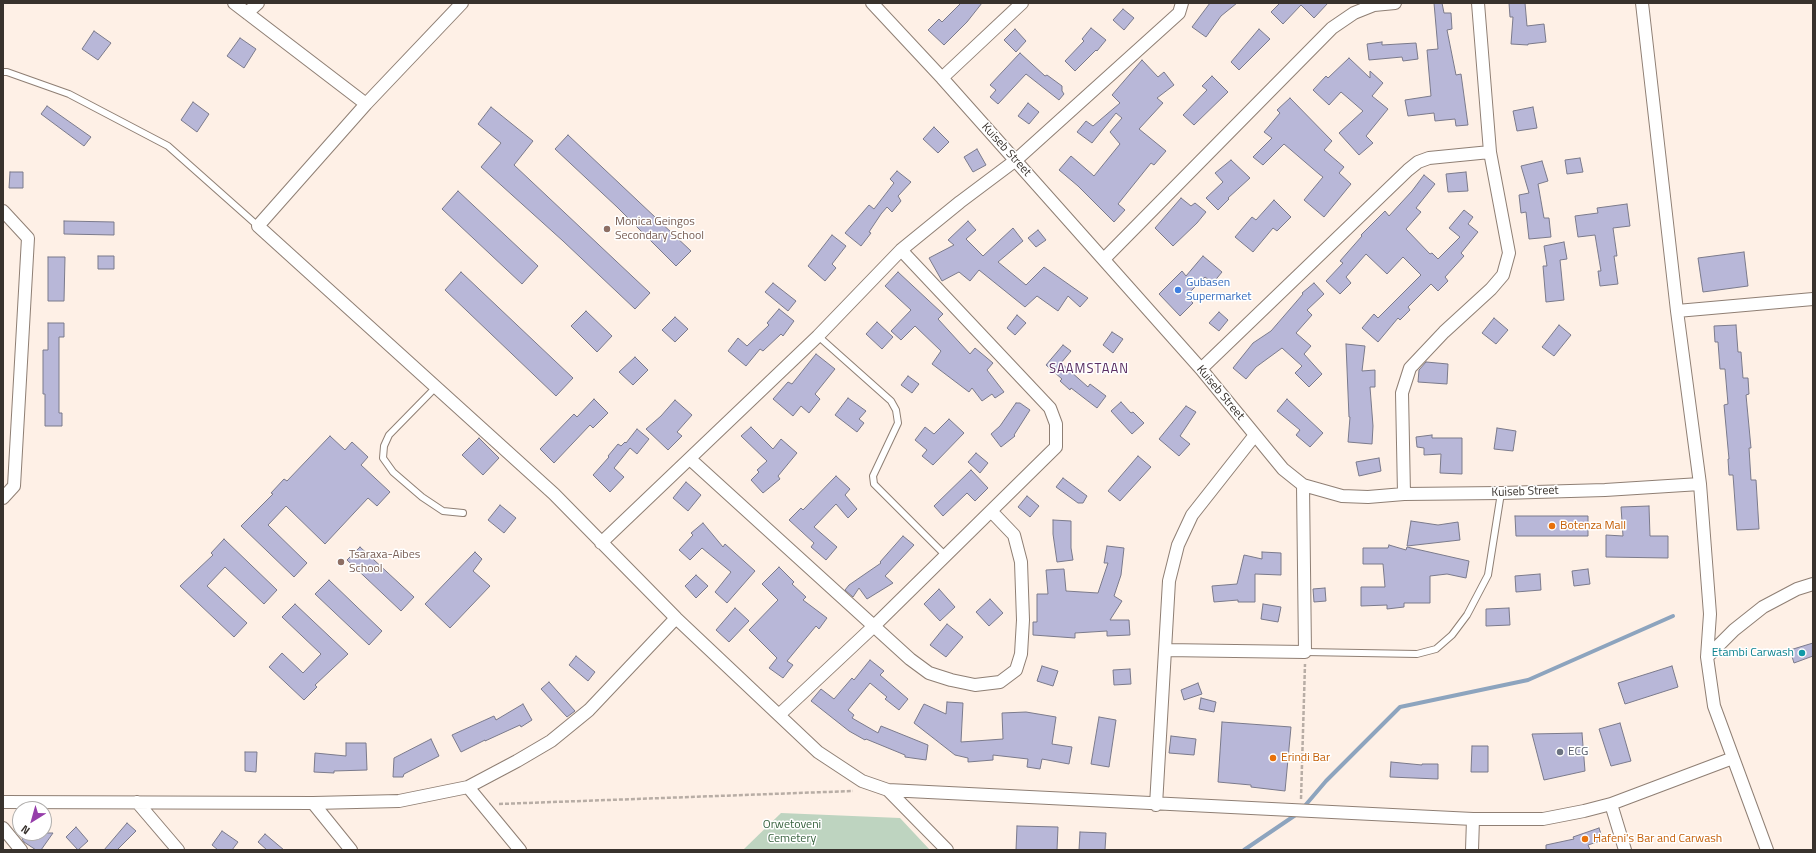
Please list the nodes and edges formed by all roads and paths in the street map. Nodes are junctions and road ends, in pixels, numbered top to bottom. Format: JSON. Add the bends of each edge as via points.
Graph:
{"nodes":[{"id":1,"x":234,"y":3,"type":"edge"},
{"id":2,"x":258,"y":3,"type":"edge"},
{"id":3,"x":462,"y":3,"type":"edge"},
{"id":4,"x":872,"y":3,"type":"edge"},
{"id":5,"x":1022,"y":3,"type":"edge"},
{"id":6,"x":1182,"y":3,"type":"edge"},
{"id":7,"x":1395,"y":3,"type":"edge"},
{"id":8,"x":1478,"y":3,"type":"edge"},
{"id":9,"x":1642,"y":3,"type":"edge"},
{"id":10,"x":247,"y":13,"type":"junction"},
{"id":11,"x":3,"y":72,"type":"edge"},
{"id":12,"x":942,"y":78,"type":"junction"},
{"id":13,"x":366,"y":104,"type":"junction"},
{"id":14,"x":1490,"y":152,"type":"junction"},
{"id":15,"x":1016,"y":160,"type":"junction"},
{"id":16,"x":3,"y":211,"type":"edge"},
{"id":17,"x":258,"y":226,"type":"junction"},
{"id":18,"x":901,"y":250,"type":"junction"},
{"id":19,"x":1104,"y":259,"type":"junction"},
{"id":20,"x":1813,"y":299,"type":"edge"},
{"id":21,"x":1677,"y":311,"type":"junction"},
{"id":22,"x":818,"y":336,"type":"junction"},
{"id":23,"x":1201,"y":369,"type":"junction"},
{"id":24,"x":436,"y":387,"type":"junction"},
{"id":25,"x":1255,"y":435,"type":"junction"},
{"id":26,"x":690,"y":459,"type":"junction"},
{"id":27,"x":1700,"y":484,"type":"junction"},
{"id":28,"x":1303,"y":485,"type":"junction"},
{"id":29,"x":1501,"y":493,"type":"junction"},
{"id":30,"x":1404,"y":494,"type":"junction"},
{"id":31,"x":3,"y":498,"type":"edge"},
{"id":32,"x":991,"y":511,"type":"junction"},
{"id":33,"x":462,"y":512,"type":"dead end"},
{"id":34,"x":601,"y":543,"type":"junction"},
{"id":35,"x":945,"y":555,"type":"junction"},
{"id":36,"x":1813,"y":584,"type":"edge"},
{"id":37,"x":676,"y":618,"type":"junction"},
{"id":38,"x":874,"y":626,"type":"junction"},
{"id":39,"x":1166,"y":650,"type":"junction"},
{"id":40,"x":1305,"y":652,"type":"junction"},
{"id":41,"x":1707,"y":657,"type":"junction"},
{"id":42,"x":779,"y":715,"type":"junction"},
{"id":43,"x":1733,"y":758,"type":"junction"},
{"id":44,"x":468,"y":787,"type":"junction"},
{"id":45,"x":888,"y":790,"type":"junction"},
{"id":46,"x":857,"y":791,"type":"dead end"},
{"id":47,"x":3,"y":802,"type":"edge"},
{"id":48,"x":137,"y":802,"type":"junction"},
{"id":49,"x":313,"y":803,"type":"junction"},
{"id":50,"x":1156,"y":804,"type":"junction"},
{"id":51,"x":1610,"y":804,"type":"junction"},
{"id":52,"x":483,"y":805,"type":"junction"},
{"id":53,"x":1301,"y":811,"type":"junction"},
{"id":54,"x":1473,"y":819,"type":"junction"},
{"id":55,"x":3,"y":828,"type":"edge"},
{"id":56,"x":21,"y":850,"type":"edge"},
{"id":57,"x":178,"y":850,"type":"edge"},
{"id":58,"x":351,"y":850,"type":"edge"},
{"id":59,"x":520,"y":850,"type":"edge"},
{"id":60,"x":947,"y":850,"type":"edge"},
{"id":61,"x":1472,"y":850,"type":"edge"},
{"id":62,"x":1624,"y":850,"type":"edge"},
{"id":63,"x":1767,"y":850,"type":"edge"}],
"edges":[{"from":1,"to":10,"type":"street"},
{"from":2,"to":10,"type":"street"},
{"from":3,"to":13,"type":"street"},
{"from":4,"to":12,"type":"street","name":"Kuiseb Street"},
{"from":5,"to":12,"type":"street"},
{"from":6,"to":15,"type":"street","via":[[1178,13]]},
{"from":7,"to":19,"type":"street","via":[[1374,5],[1354,13],[1332,28]]},
{"from":8,"to":14,"type":"street"},
{"from":9,"to":21,"type":"street"},
{"from":10,"to":13,"type":"street"},
{"from":11,"to":17,"type":"lane","via":[[69,94],[168,146]]},
{"from":12,"to":15,"type":"street","name":"Kuiseb Street"},
{"from":13,"to":17,"type":"street"},
{"from":14,"to":23,"type":"street","via":[[1429,158],[1413,166]]},
{"from":14,"to":30,"type":"street","via":[[1509,253],[1503,275],[1410,368],[1402,393]]},
{"from":15,"to":18,"type":"street"},
{"from":15,"to":19,"type":"street","name":"Kuiseb Street"},
{"from":16,"to":31,"type":"street","via":[[28,238],[14,486]]},
{"from":17,"to":24,"type":"street"},
{"from":18,"to":22,"type":"street"},
{"from":18,"to":32,"type":"street","via":[[1050,408],[1056,424],[1056,447]]},
{"from":19,"to":23,"type":"street","name":"Kuiseb Street"},
{"from":20,"to":21,"type":"street"},
{"from":21,"to":27,"type":"street"},
{"from":22,"to":26,"type":"street"},
{"from":22,"to":35,"type":"lane","via":[[891,401],[896,410],[898,423],[873,476],[874,484]]},
{"from":23,"to":25,"type":"street","name":"Kuiseb Street"},
{"from":24,"to":33,"type":"lane","via":[[389,435],[382,458],[393,472],[422,497],[443,511]]},
{"from":24,"to":34,"type":"street","via":[[554,494]]},
{"from":25,"to":28,"type":"street","name":"Kuiseb Street","via":[[1283,470]]},
{"from":25,"to":39,"type":"street","via":[[1192,515],[1178,545],[1169,581]]},
{"from":26,"to":34,"type":"street"},
{"from":26,"to":38,"type":"street"},
{"from":27,"to":29,"type":"street","name":"Kuiseb Street"},
{"from":27,"to":41,"type":"street","via":[[1710,614]]},
{"from":28,"to":30,"type":"street","name":"Kuiseb Street","via":[[1342,496]]},
{"from":28,"to":40,"type":"street"},
{"from":29,"to":30,"type":"street","name":"Kuiseb Street"},
{"from":29,"to":40,"type":"lane","via":[[1488,575],[1467,615],[1452,635],[1436,649],[1417,654]]},
{"from":32,"to":35,"type":"street"},
{"from":32,"to":38,"type":"street","via":[[1014,535],[1021,562],[1023,620],[1021,654],[1016,670],[1000,682],[975,685],[951,680],[929,673]]},
{"from":34,"to":37,"type":"street"},
{"from":35,"to":38,"type":"street"},
{"from":36,"to":41,"type":"street","via":[[1797,589],[1763,607],[1734,630]]},
{"from":37,"to":42,"type":"street"},
{"from":37,"to":44,"type":"street","via":[[589,710],[567,728],[551,741]]},
{"from":38,"to":42,"type":"street"},
{"from":39,"to":40,"type":"street"},
{"from":39,"to":50,"type":"street"},
{"from":40,"to":53,"type":"path"},
{"from":41,"to":43,"type":"street","via":[[1714,706]]},
{"from":42,"to":45,"type":"street","via":[[818,752],[862,781]]},
{"from":43,"to":51,"type":"street"},
{"from":43,"to":63,"type":"street"},
{"from":44,"to":49,"type":"street","via":[[399,801]]},
{"from":44,"to":52,"type":"street"},
{"from":45,"to":50,"type":"street"},
{"from":45,"to":60,"type":"street"},
{"from":46,"to":52,"type":"path"},
{"from":47,"to":48,"type":"street"},
{"from":48,"to":49,"type":"street"},
{"from":48,"to":57,"type":"street"},
{"from":49,"to":58,"type":"street"},
{"from":50,"to":53,"type":"street"},
{"from":51,"to":54,"type":"street","via":[[1584,812],[1543,819]]},
{"from":51,"to":62,"type":"street"},
{"from":52,"to":59,"type":"street"},
{"from":53,"to":54,"type":"street"},
{"from":54,"to":61,"type":"street"},
{"from":55,"to":56,"type":"street"}]}
